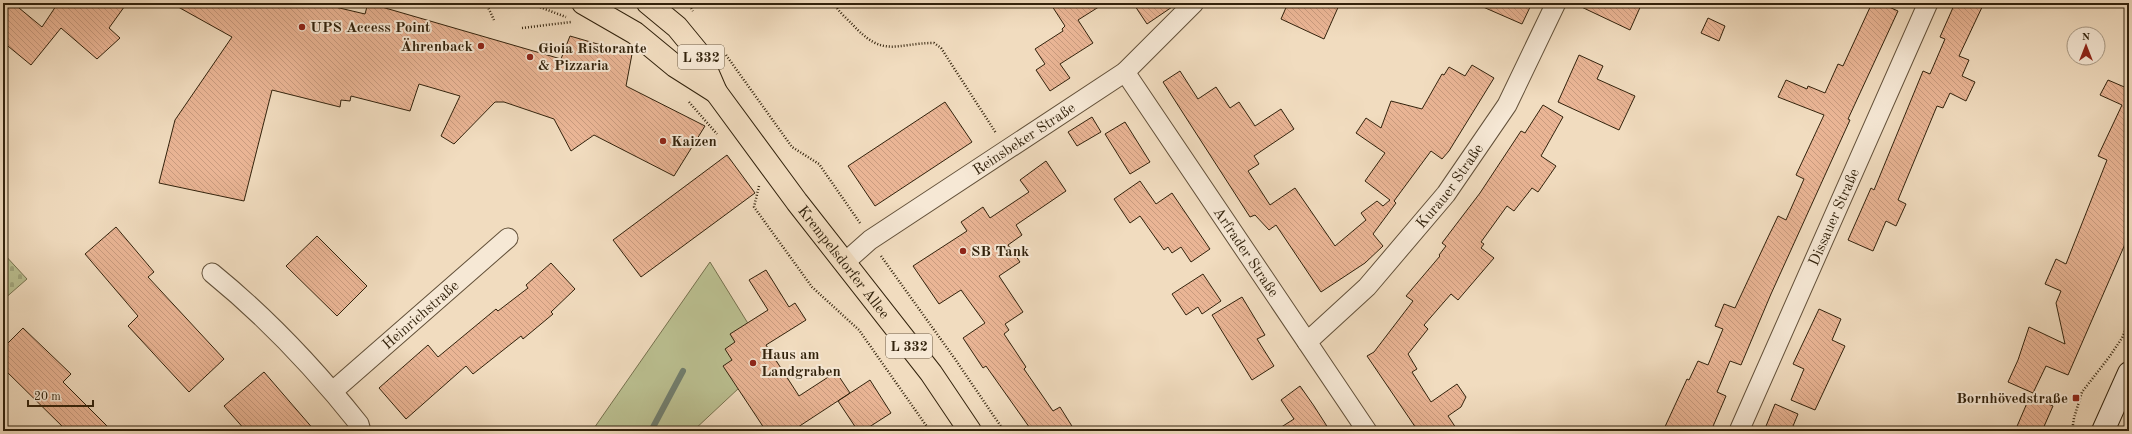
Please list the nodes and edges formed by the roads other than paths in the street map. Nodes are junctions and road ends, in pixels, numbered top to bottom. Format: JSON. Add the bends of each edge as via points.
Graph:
{"nodes":[{"id":1,"x":648,"y":3,"type":"edge"},
{"id":2,"x":1194,"y":3,"type":"edge"},
{"id":3,"x":1556,"y":3,"type":"edge"},
{"id":4,"x":1928,"y":3,"type":"edge"},
{"id":5,"x":579,"y":12,"type":"edge"},
{"id":6,"x":1125,"y":72,"type":"junction"},
{"id":7,"x":716,"y":92,"type":"junction"},
{"id":8,"x":508,"y":238,"type":"dead end"},
{"id":9,"x":844,"y":263,"type":"junction"},
{"id":10,"x":212,"y":273,"type":"dead end"},
{"id":11,"x":1307,"y":342,"type":"junction"},
{"id":12,"x":2129,"y":373,"type":"edge"},
{"id":13,"x":333,"y":391,"type":"junction"},
{"id":14,"x":361,"y":431,"type":"edge"},
{"id":15,"x":970,"y":431,"type":"edge"},
{"id":16,"x":1367,"y":431,"type":"edge"},
{"id":17,"x":1739,"y":431,"type":"edge"},
{"id":18,"x":2102,"y":431,"type":"edge"}],
"edges":[{"from":1,"to":7,"type":"main road","number":"L 332","via":[[677,27],[700,54]]},
{"from":2,"to":6,"type":"street","name":"Reinsbeker Straße"},
{"from":3,"to":11,"type":"street","name":"Kurauer Straße","via":[[1507,105],[1446,194],[1367,287]]},
{"from":4,"to":17,"type":"street","name":"Dissauer Straße"},
{"from":5,"to":7,"type":"main road","number":"L 332","via":[[635,33],[675,66]]},
{"from":6,"to":9,"type":"street","name":"Reinsbeker Straße","via":[[870,240]]},
{"from":6,"to":11,"type":"street","name":"Arfrader Straße"},
{"from":7,"to":9,"type":"main road","name":"Krempelsdorfer Allee","number":"L 332"},
{"from":8,"to":13,"type":"street","name":"Heinrichstraße"},
{"from":9,"to":15,"type":"main road","name":"Krempelsdorfer Allee","number":"L 332","via":[[930,373]]},
{"from":10,"to":13,"type":"street","via":[[241,296]]},
{"from":11,"to":16,"type":"street","name":"Arfrader Straße"},
{"from":12,"to":18,"type":"street"},
{"from":13,"to":14,"type":"street","via":[[359,424]]}]}
